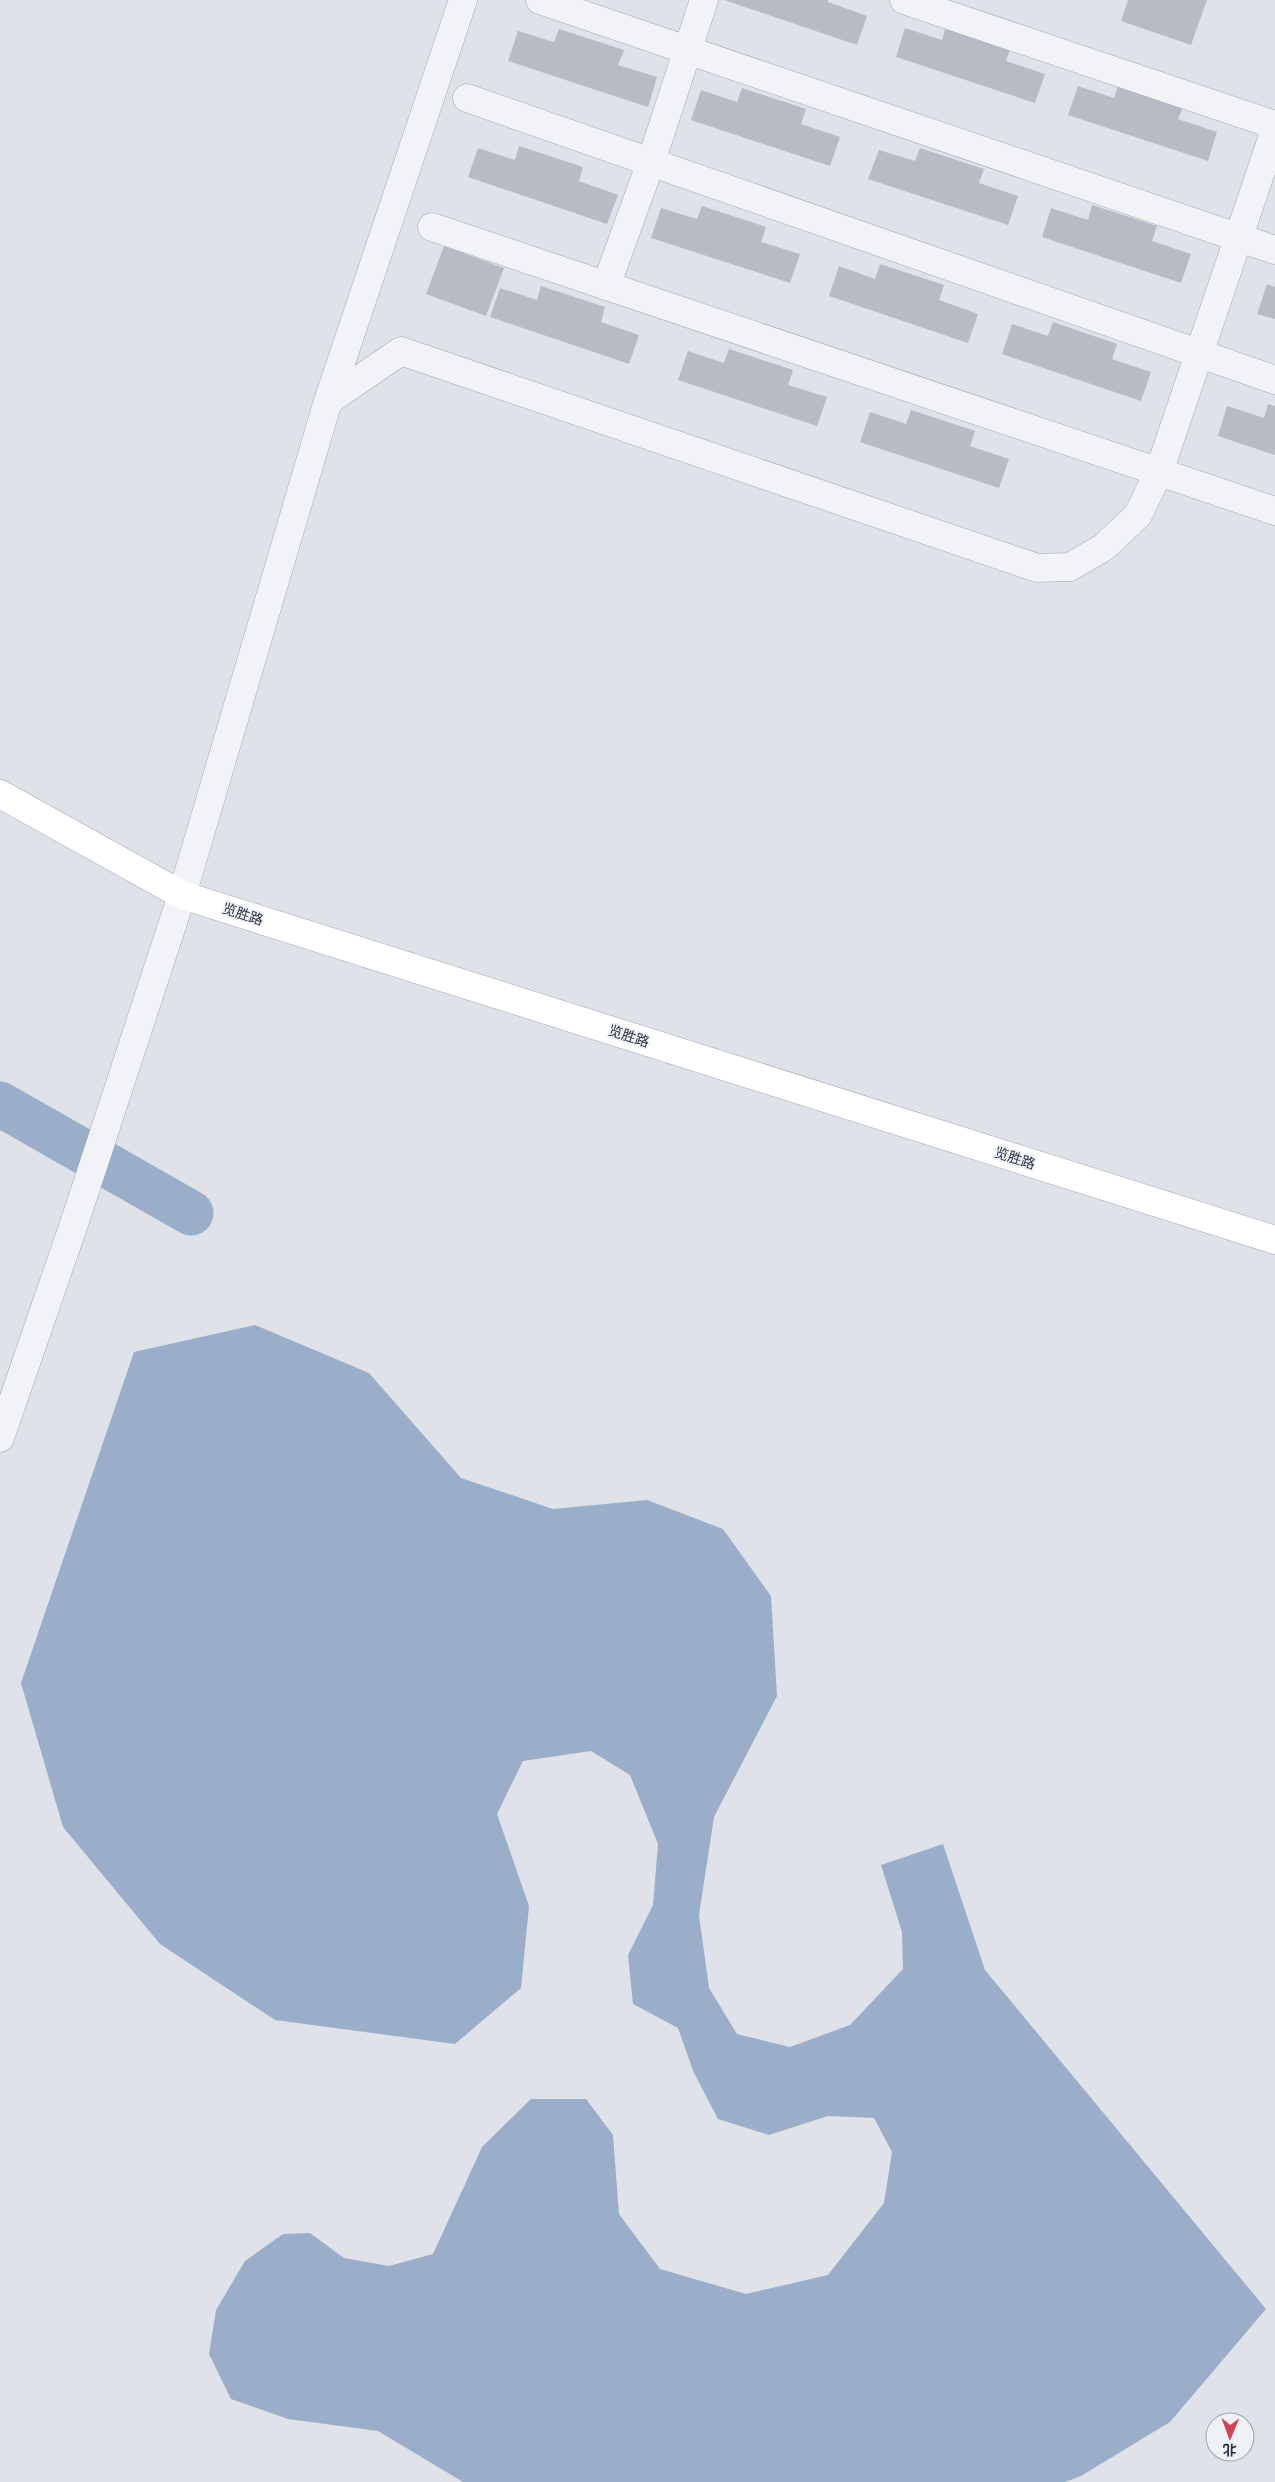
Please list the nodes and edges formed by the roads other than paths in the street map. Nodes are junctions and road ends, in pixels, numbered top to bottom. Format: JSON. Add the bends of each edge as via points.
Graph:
{"nodes":[{"id":1,"x":463,"y":0,"type":"edge"},
{"id":2,"x":540,"y":0,"type":"edge"},
{"id":3,"x":704,"y":0,"type":"edge"},
{"id":4,"x":904,"y":0,"type":"edge"},
{"id":5,"x":687,"y":50,"type":"junction"},
{"id":6,"x":467,"y":98,"type":"dead end"},
{"id":7,"x":1275,"y":125,"type":"edge"},
{"id":8,"x":1275,"y":130,"type":"edge"},
{"id":9,"x":651,"y":162,"type":"junction"},
{"id":10,"x":432,"y":227,"type":"dead end"},
{"id":11,"x":1238,"y":238,"type":"junction"},
{"id":12,"x":1275,"y":250,"type":"edge"},
{"id":13,"x":606,"y":286,"type":"junction"},
{"id":14,"x":1199,"y":354,"type":"junction"},
{"id":15,"x":1275,"y":380,"type":"edge"},
{"id":16,"x":328,"y":401,"type":"junction"},
{"id":17,"x":1159,"y":472,"type":"junction"},
{"id":18,"x":1275,"y":511,"type":"edge"},
{"id":19,"x":0,"y":794,"type":"edge"},
{"id":20,"x":182,"y":895,"type":"junction"},
{"id":21,"x":1275,"y":1240,"type":"edge"},
{"id":22,"x":1,"y":1432,"type":"edge"}],
"edges":[{"from":1,"to":16,"type":"street"},
{"from":2,"to":5,"type":"street"},
{"from":3,"to":5,"type":"street"},
{"from":4,"to":7,"type":"street"},
{"from":5,"to":9,"type":"street"},
{"from":5,"to":11,"type":"street"},
{"from":6,"to":9,"type":"street"},
{"from":8,"to":11,"type":"street"},
{"from":9,"to":13,"type":"street"},
{"from":9,"to":14,"type":"street"},
{"from":10,"to":13,"type":"street"},
{"from":11,"to":12,"type":"street"},
{"from":11,"to":14,"type":"street"},
{"from":13,"to":17,"type":"street"},
{"from":14,"to":15,"type":"street"},
{"from":14,"to":17,"type":"street"},
{"from":16,"to":17,"type":"street","via":[[401,351],[1036,568],[1070,568],[1104,547],[1138,514]]},
{"from":16,"to":20,"type":"street"},
{"from":17,"to":18,"type":"street"},
{"from":19,"to":20,"type":"main road","name":"览胜路"},
{"from":20,"to":21,"type":"main road","name":"览胜路"},
{"from":20,"to":22,"type":"street","via":[[75,1221]]}]}
